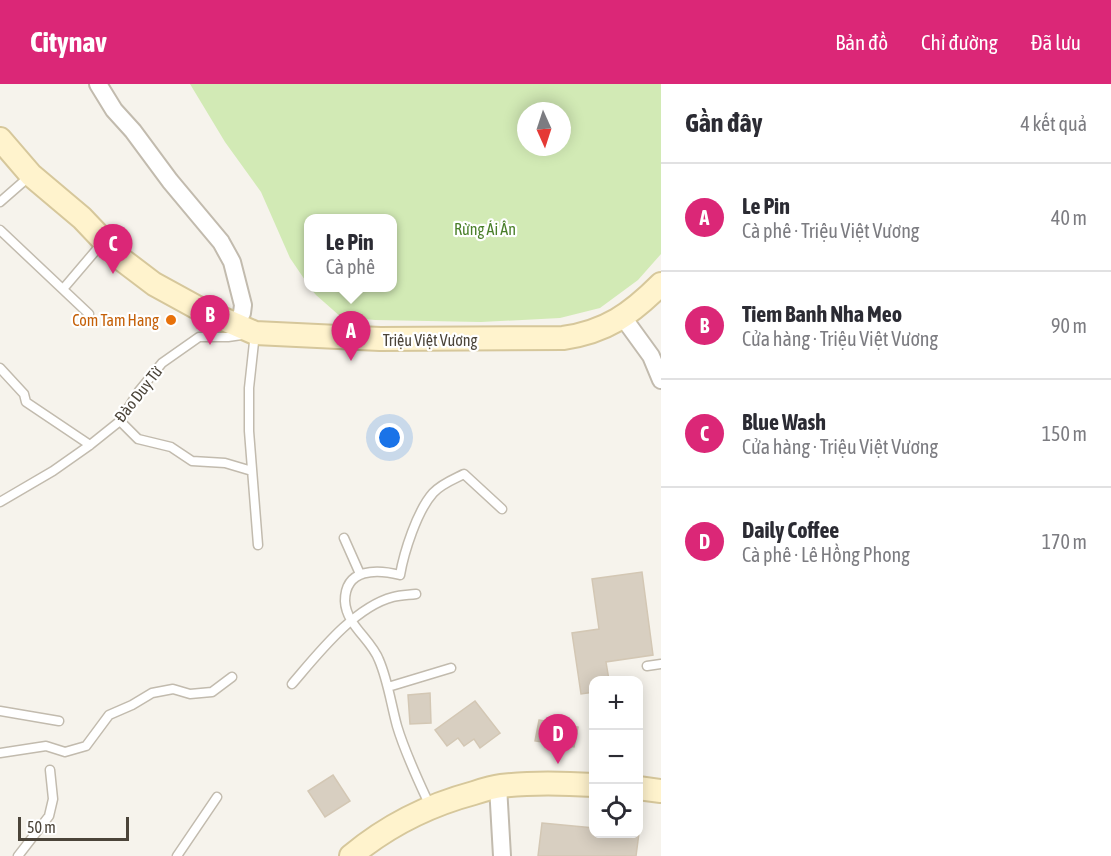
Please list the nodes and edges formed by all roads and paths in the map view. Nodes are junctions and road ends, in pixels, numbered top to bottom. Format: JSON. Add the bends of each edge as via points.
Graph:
{"nodes":[{"id":1,"x":98,"y":84,"type":"edge"},
{"id":2,"x":0,"y":139,"type":"edge"},
{"id":3,"x":31,"y":175,"type":"junction"},
{"id":4,"x":0,"y":202,"type":"edge"},
{"id":5,"x":0,"y":230,"type":"edge"},
{"id":6,"x":104,"y":241,"type":"junction"},
{"id":7,"x":661,"y":284,"type":"edge"},
{"id":8,"x":63,"y":289,"type":"junction"},
{"id":9,"x":89,"y":314,"type":"dead end"},
{"id":10,"x":622,"y":316,"type":"junction"},
{"id":11,"x":245,"y":329,"type":"junction"},
{"id":12,"x":0,"y":368,"type":"edge"},
{"id":13,"x":661,"y":380,"type":"edge"},
{"id":14,"x":120,"y":421,"type":"junction"},
{"id":15,"x":90,"y":445,"type":"junction"},
{"id":16,"x":252,"y":471,"type":"junction"},
{"id":17,"x":1,"y":499,"type":"edge"},
{"id":18,"x":502,"y":509,"type":"dead end"},
{"id":19,"x":344,"y":538,"type":"dead end"},
{"id":20,"x":258,"y":545,"type":"dead end"},
{"id":21,"x":360,"y":574,"type":"junction"},
{"id":22,"x":416,"y":594,"type":"dead end"},
{"id":23,"x":352,"y":622,"type":"junction"},
{"id":24,"x":661,"y":664,"type":"edge"},
{"id":25,"x":647,"y":666,"type":"dead end"},
{"id":26,"x":451,"y":668,"type":"dead end"},
{"id":27,"x":232,"y":677,"type":"dead end"},
{"id":28,"x":292,"y":684,"type":"dead end"},
{"id":29,"x":388,"y":687,"type":"junction"},
{"id":30,"x":0,"y":711,"type":"edge"},
{"id":31,"x":59,"y":722,"type":"dead end"},
{"id":32,"x":0,"y":753,"type":"edge"},
{"id":33,"x":50,"y":771,"type":"dead end"},
{"id":34,"x":589,"y":785,"type":"edge"},
{"id":35,"x":498,"y":786,"type":"junction"},
{"id":36,"x":643,"y":789,"type":"edge"},
{"id":37,"x":661,"y":791,"type":"edge"},
{"id":38,"x":217,"y":797,"type":"dead end"},
{"id":39,"x":430,"y":807,"type":"junction"},
{"id":40,"x":18,"y":856,"type":"edge"},
{"id":41,"x":177,"y":856,"type":"edge"},
{"id":42,"x":351,"y":856,"type":"edge"},
{"id":43,"x":502,"y":856,"type":"edge"}],
"edges":[{"from":1,"to":11,"type":"street","via":[[114,110],[221,242],[232,262]]},
{"from":2,"to":3,"type":"street","name":"Triệu Việt Vương"},
{"from":3,"to":4,"type":"lane"},
{"from":3,"to":6,"type":"street","name":"Triệu Việt Vương"},
{"from":5,"to":8,"type":"lane"},
{"from":6,"to":8,"type":"lane"},
{"from":6,"to":11,"type":"street","name":"Triệu Việt Vương","via":[[154,284]]},
{"from":7,"to":10,"type":"street","name":"Triệu Việt Vương"},
{"from":8,"to":9,"type":"lane"},
{"from":10,"to":11,"type":"street","name":"Triệu Việt Vương","via":[[602,329],[563,338],[380,339]]},
{"from":10,"to":13,"type":"street","via":[[647,349]]},
{"from":11,"to":14,"type":"lane","name":"Đào Duy Từ","via":[[228,337],[199,338],[162,363]]},
{"from":11,"to":16,"type":"lane"},
{"from":12,"to":15,"type":"lane","via":[[24,394],[26,402]]},
{"from":14,"to":15,"type":"lane","name":"Đào Duy Từ"},
{"from":14,"to":16,"type":"lane","via":[[138,439],[171,447],[192,461],[225,463]]},
{"from":15,"to":17,"type":"lane","name":"Đào Duy Từ","via":[[53,471]]},
{"from":16,"to":20,"type":"lane"},
{"from":18,"to":21,"type":"lane","via":[[464,474],[450,480],[432,493],[415,524],[400,575],[373,571]]},
{"from":19,"to":21,"type":"lane"},
{"from":21,"to":23,"type":"lane","via":[[352,581],[345,601]]},
{"from":22,"to":23,"type":"lane","via":[[392,597]]},
{"from":23,"to":28,"type":"lane","via":[[320,650]]},
{"from":23,"to":29,"type":"lane","via":[[379,658]]},
{"from":24,"to":25,"type":"lane"},
{"from":26,"to":29,"type":"lane"},
{"from":27,"to":32,"type":"lane","via":[[212,692],[190,694],[174,689],[152,693],[109,715],[86,746],[65,752],[46,746]]},
{"from":29,"to":39,"type":"lane","via":[[403,744]]},
{"from":30,"to":31,"type":"lane"},
{"from":33,"to":40,"type":"lane","via":[[53,798],[49,816]]},
{"from":34,"to":35,"type":"street"},
{"from":35,"to":39,"type":"street"},
{"from":35,"to":43,"type":"street"},
{"from":36,"to":37,"type":"street"},
{"from":38,"to":41,"type":"lane"},
{"from":39,"to":42,"type":"street"}]}
